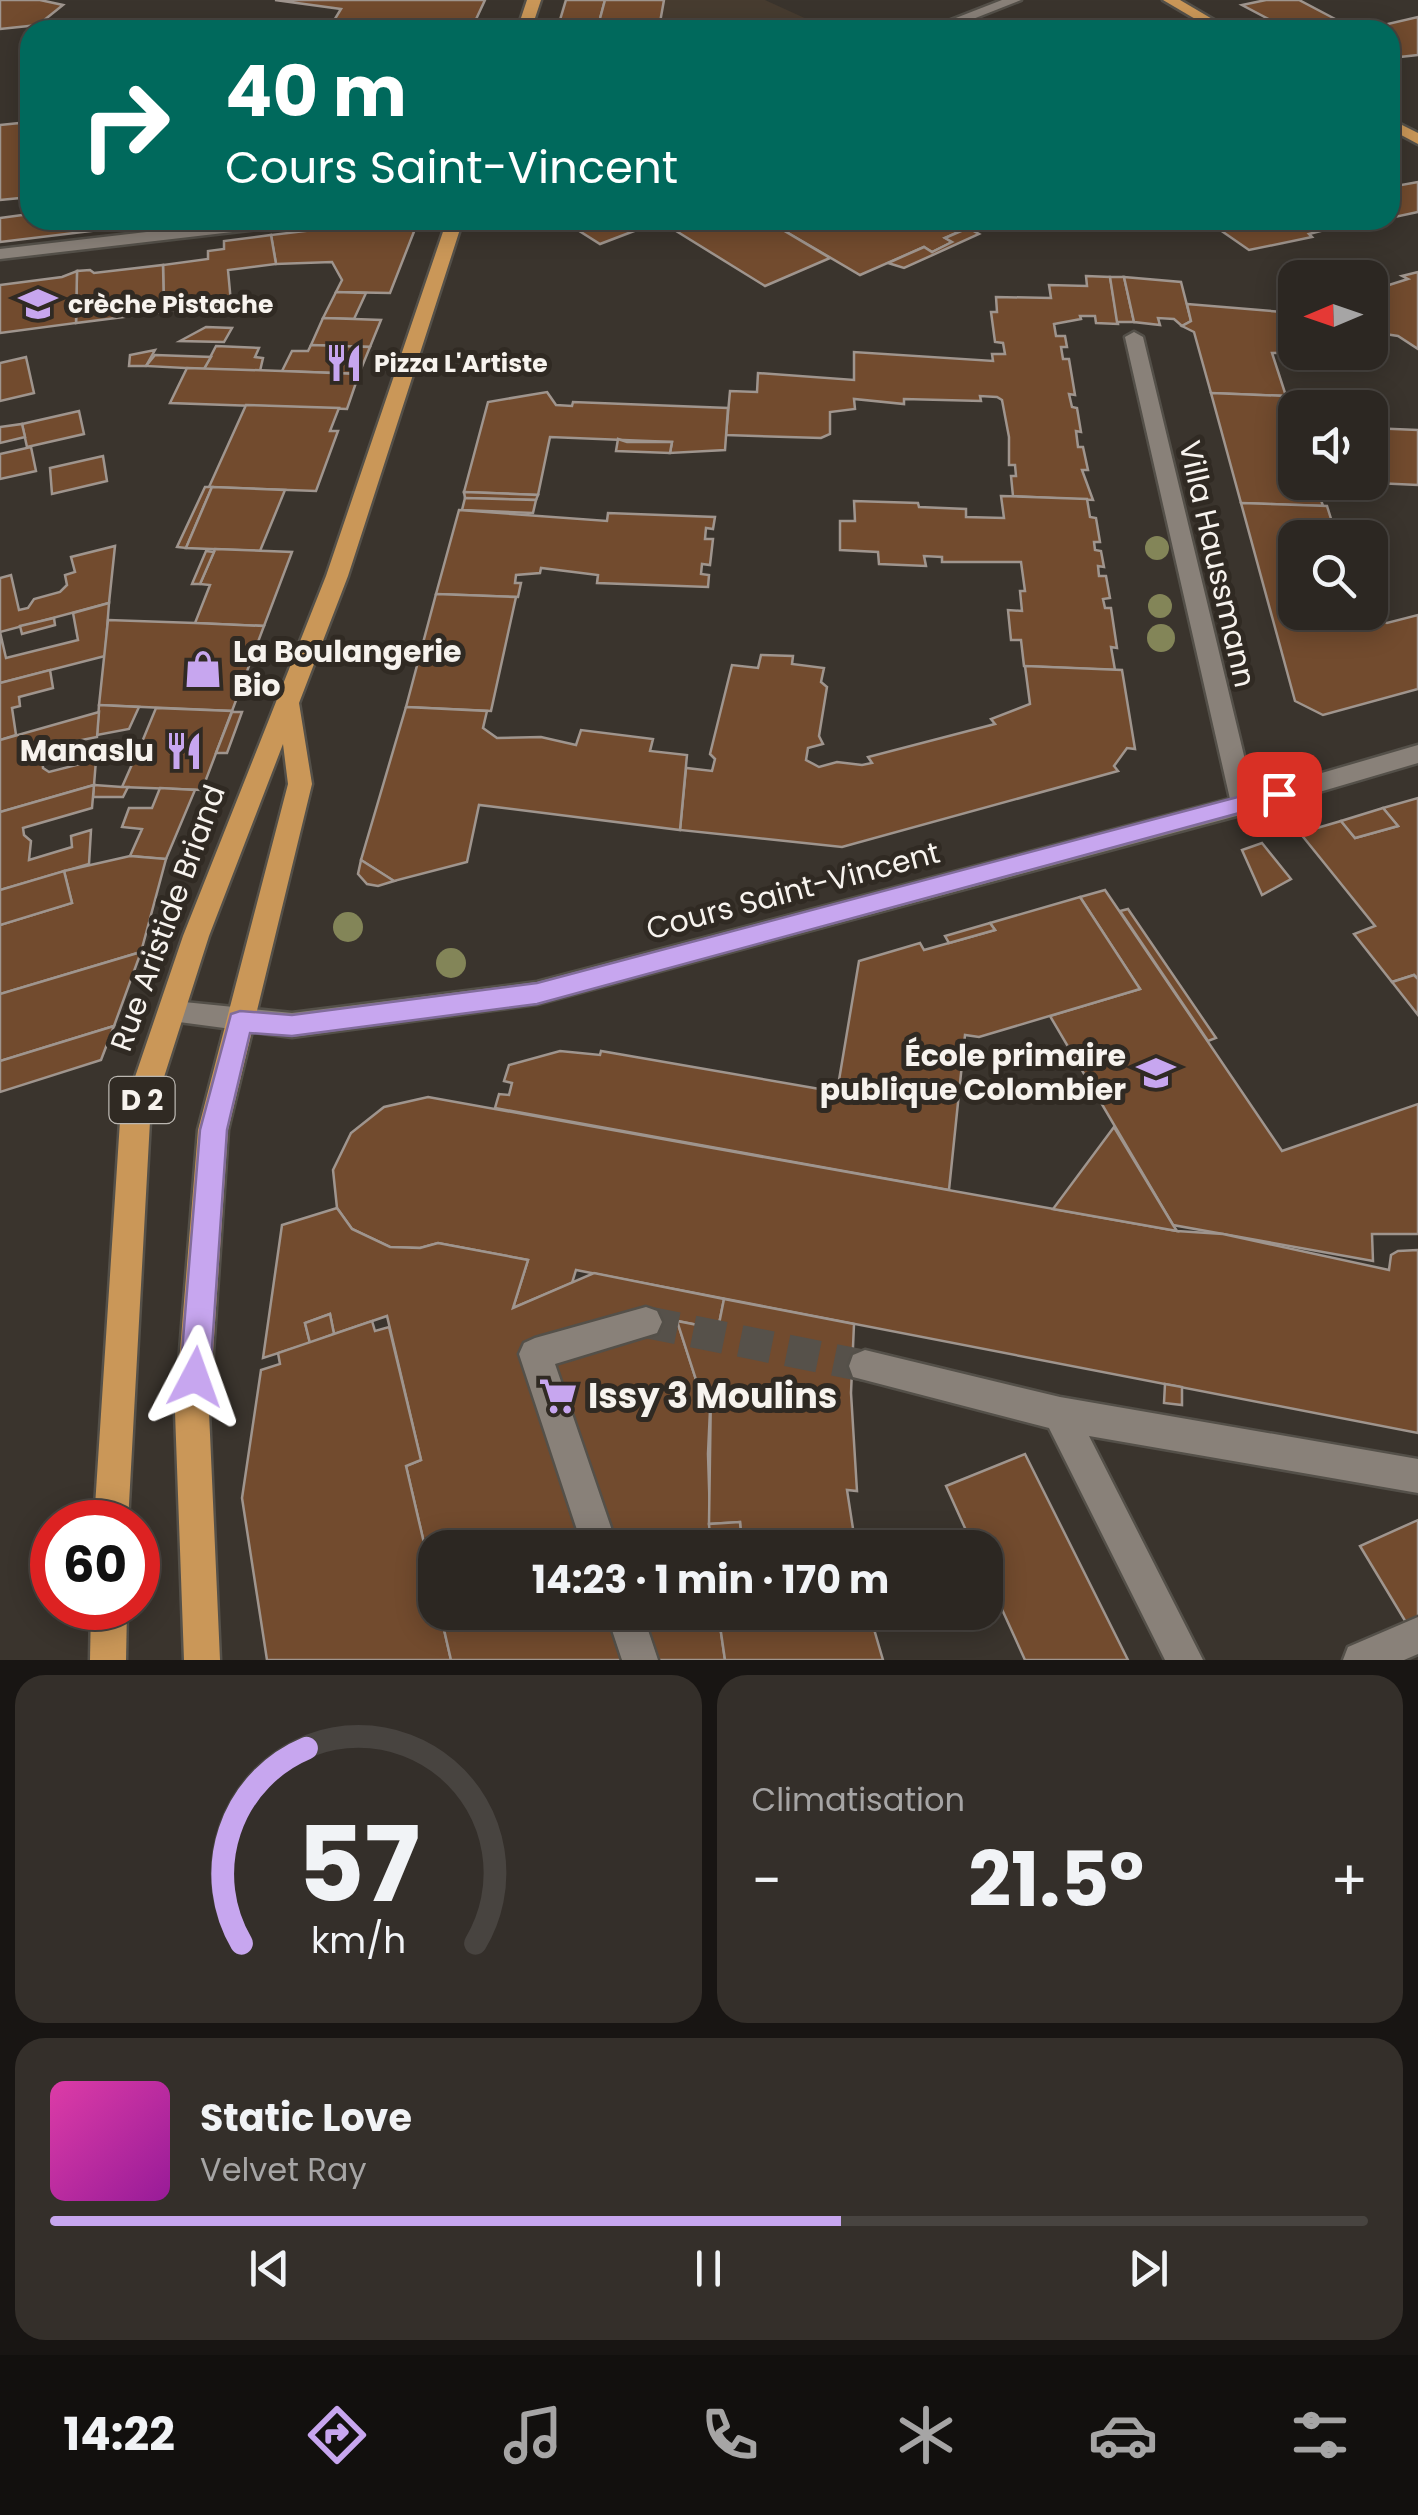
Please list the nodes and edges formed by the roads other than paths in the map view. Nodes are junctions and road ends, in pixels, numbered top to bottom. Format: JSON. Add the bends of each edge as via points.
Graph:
{"nodes":[{"id":1,"x":1014,"y":0,"type":"edge"},
{"id":2,"x":1170,"y":0,"type":"edge"},
{"id":3,"x":959,"y":20,"type":"edge"},
{"id":4,"x":1206,"y":20,"type":"edge"},
{"id":5,"x":206,"y":230,"type":"edge"},
{"id":6,"x":452,"y":230,"type":"edge"},
{"id":7,"x":0,"y":254,"type":"edge"},
{"id":8,"x":1134,"y":337,"type":"dead end"},
{"id":9,"x":290,"y":702,"type":"junction"},
{"id":10,"x":1418,"y":754,"type":"edge"},
{"id":11,"x":1244,"y":805,"type":"junction"},
{"id":12,"x":174,"y":1012,"type":"junction"},
{"id":13,"x":240,"y":1021,"type":"junction"},
{"id":14,"x":646,"y":1322,"type":"tunnel mouth"},
{"id":15,"x":865,"y":1366,"type":"tunnel mouth"},
{"id":16,"x":1060,"y":1414,"type":"junction"},
{"id":17,"x":1418,"y":1476,"type":"edge"},
{"id":18,"x":112,"y":1500,"type":"edge"},
{"id":19,"x":596,"y":1530,"type":"edge"},
{"id":20,"x":109,"y":1630,"type":"edge"},
{"id":21,"x":630,"y":1630,"type":"edge"},
{"id":22,"x":1418,"y":1635,"type":"edge"},
{"id":23,"x":108,"y":1660,"type":"edge"},
{"id":24,"x":202,"y":1660,"type":"edge"},
{"id":25,"x":640,"y":1660,"type":"edge"},
{"id":26,"x":1185,"y":1660,"type":"edge"},
{"id":27,"x":1361,"y":1660,"type":"edge"}],
"edges":[{"from":1,"to":3,"type":"street"},
{"from":2,"to":4,"type":"main road"},
{"from":5,"to":7,"type":"street"},
{"from":6,"to":9,"type":"main road","name":"Rue Aristide Briand","number":"D 2"},
{"from":8,"to":11,"type":"street","name":"Villa Haussmann"},
{"from":9,"to":12,"type":"main road","name":"Rue Aristide Briand","number":"D 2","via":[[196,936]]},
{"from":9,"to":13,"type":"main road","name":"Rue Aristide Briand","number":"D 2","via":[[300,784]]},
{"from":10,"to":11,"type":"street","name":"Cours Saint-Vincent"},
{"from":11,"to":13,"type":"street","name":"Cours Saint-Vincent","via":[[537,993],[292,1025]]},
{"from":12,"to":13,"type":"street","name":"Cours Saint-Vincent"},
{"from":12,"to":18,"type":"main road","name":"Rue Aristide Briand","number":"D 2","via":[[134,1121]]},
{"from":13,"to":24,"type":"main road","name":"Rue Aristide Briand","number":"D 2","via":[[213,1130],[192,1412]]},
{"from":14,"to":19,"type":"street","via":[[535,1354]]},
{"from":15,"to":16,"type":"street"},
{"from":16,"to":17,"type":"street"},
{"from":16,"to":26,"type":"street"},
{"from":20,"to":23,"type":"main road"},
{"from":21,"to":25,"type":"street"},
{"from":22,"to":27,"type":"street"}]}
